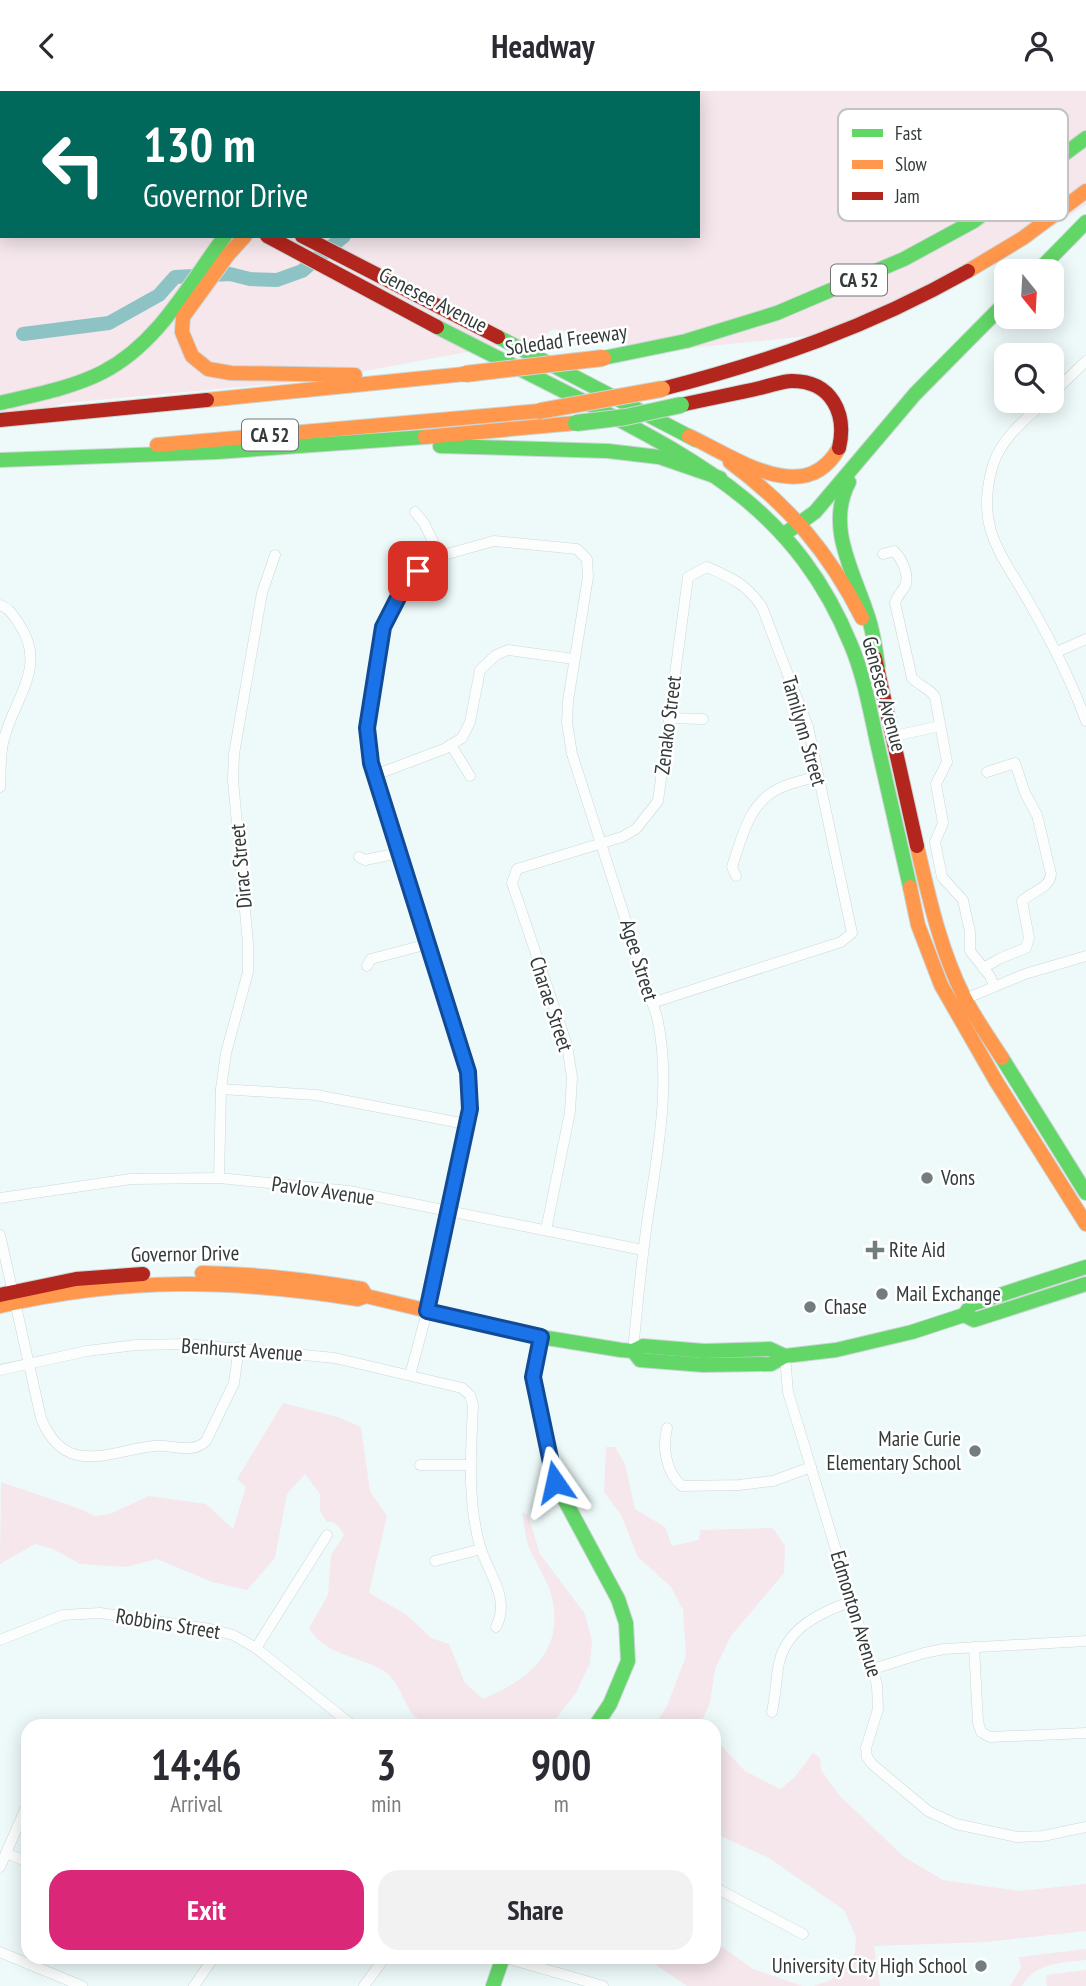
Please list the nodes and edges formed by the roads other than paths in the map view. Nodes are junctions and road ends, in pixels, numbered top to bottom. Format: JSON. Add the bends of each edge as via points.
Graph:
{"nodes":[{"id":1,"x":1086,"y":138,"type":"edge"},
{"id":2,"x":1068,"y":152,"type":"edge"},
{"id":3,"x":1086,"y":191,"type":"edge"},
{"id":4,"x":1068,"y":204,"type":"edge"},
{"id":5,"x":974,"y":221,"type":"edge"},
{"id":6,"x":1045,"y":221,"type":"edge"},
{"id":7,"x":1086,"y":222,"type":"edge"},
{"id":8,"x":306,"y":238,"type":"edge"},
{"id":9,"x":273,"y":239,"type":"edge"},
{"id":10,"x":224,"y":242,"type":"edge"},
{"id":11,"x":1050,"y":259,"type":"edge"},
{"id":12,"x":994,"y":314,"type":"edge"},
{"id":13,"x":1085,"y":365,"type":"edge"},
{"id":14,"x":432,"y":377,"type":"junction"},
{"id":15,"x":1064,"y":383,"type":"edge"},
{"id":16,"x":0,"y":403,"type":"edge"},
{"id":17,"x":1033,"y":413,"type":"edge"},
{"id":18,"x":0,"y":420,"type":"edge"},
{"id":19,"x":689,"y":436,"type":"junction"},
{"id":20,"x":307,"y":448,"type":"junction"},
{"id":21,"x":1,"y":461,"type":"edge"},
{"id":22,"x":859,"y":462,"type":"junction"},
{"id":23,"x":720,"y":478,"type":"junction"},
{"id":24,"x":415,"y":512,"type":"dead end"},
{"id":25,"x":800,"y":523,"type":"junction"},
{"id":26,"x":783,"y":535,"type":"junction"},
{"id":27,"x":883,"y":554,"type":"dead end"},
{"id":28,"x":275,"y":555,"type":"dead end"},
{"id":29,"x":440,"y":555,"type":"junction"},
{"id":30,"x":688,"y":577,"type":"joint"},
{"id":31,"x":0,"y":605,"type":"edge"},
{"id":32,"x":1086,"y":639,"type":"edge"},
{"id":33,"x":1057,"y":652,"type":"junction"},
{"id":34,"x":574,"y":659,"type":"junction"},
{"id":35,"x":877,"y":666,"type":"junction"},
{"id":36,"x":668,"y":718,"type":"junction"},
{"id":37,"x":703,"y":719,"type":"dead end"},
{"id":38,"x":1086,"y":721,"type":"edge"},
{"id":39,"x":940,"y":726,"type":"junction"},
{"id":40,"x":894,"y":736,"type":"junction"},
{"id":41,"x":876,"y":737,"type":"junction"},
{"id":42,"x":451,"y":745,"type":"junction"},
{"id":43,"x":988,"y":772,"type":"dead end"},
{"id":44,"x":374,"y":775,"type":"junction"},
{"id":45,"x":470,"y":776,"type":"dead end"},
{"id":46,"x":818,"y":776,"type":"junction"},
{"id":47,"x":0,"y":787,"type":"edge"},
{"id":48,"x":603,"y":843,"type":"junction"},
{"id":49,"x":399,"y":853,"type":"junction"},
{"id":50,"x":359,"y":857,"type":"dead end"},
{"id":51,"x":736,"y":876,"type":"dead end"},
{"id":52,"x":428,"y":944,"type":"junction"},
{"id":53,"x":1086,"y":956,"type":"edge"},
{"id":54,"x":368,"y":966,"type":"dead end"},
{"id":55,"x":984,"y":968,"type":"junction"},
{"id":56,"x":994,"y":986,"type":"junction"},
{"id":57,"x":965,"y":999,"type":"junction"},
{"id":58,"x":652,"y":1003,"type":"junction"},
{"id":59,"x":221,"y":1089,"type":"junction"},
{"id":60,"x":466,"y":1124,"type":"junction"},
{"id":61,"x":219,"y":1178,"type":"junction"},
{"id":62,"x":1086,"y":1193,"type":"edge"},
{"id":63,"x":0,"y":1198,"type":"edge"},
{"id":64,"x":447,"y":1213,"type":"junction"},
{"id":65,"x":1086,"y":1224,"type":"edge"},
{"id":66,"x":546,"y":1230,"type":"junction"},
{"id":67,"x":0,"y":1235,"type":"edge"},
{"id":68,"x":643,"y":1250,"type":"junction"},
{"id":69,"x":1086,"y":1267,"type":"edge"},
{"id":70,"x":1086,"y":1284,"type":"edge"},
{"id":71,"x":7,"y":1299,"type":"edge"},
{"id":72,"x":427,"y":1311,"type":"junction"},
{"id":73,"x":964,"y":1315,"type":"junction"},
{"id":74,"x":541,"y":1337,"type":"junction"},
{"id":75,"x":239,"y":1347,"type":"junction"},
{"id":76,"x":633,"y":1351,"type":"junction"},
{"id":77,"x":785,"y":1356,"type":"junction"},
{"id":78,"x":29,"y":1363,"type":"junction"},
{"id":79,"x":0,"y":1370,"type":"edge"},
{"id":80,"x":410,"y":1375,"type":"junction"},
{"id":81,"x":667,"y":1428,"type":"dead end"},
{"id":82,"x":420,"y":1465,"type":"dead end"},
{"id":83,"x":470,"y":1465,"type":"junction"},
{"id":84,"x":811,"y":1467,"type":"junction"},
{"id":85,"x":327,"y":1535,"type":"dead end"},
{"id":86,"x":481,"y":1549,"type":"junction"},
{"id":87,"x":435,"y":1561,"type":"dead end"},
{"id":88,"x":852,"y":1601,"type":"junction"},
{"id":89,"x":496,"y":1627,"type":"dead end"},
{"id":90,"x":0,"y":1640,"type":"edge"},
{"id":91,"x":1086,"y":1641,"type":"edge"},
{"id":92,"x":974,"y":1647,"type":"junction"},
{"id":93,"x":256,"y":1648,"type":"junction"},
{"id":94,"x":873,"y":1669,"type":"junction"},
{"id":95,"x":772,"y":1712,"type":"dead end"},
{"id":96,"x":345,"y":1719,"type":"edge"},
{"id":97,"x":600,"y":1719,"type":"edge"},
{"id":98,"x":1086,"y":1733,"type":"edge"},
{"id":99,"x":21,"y":1819,"type":"edge"},
{"id":100,"x":1086,"y":1827,"type":"edge"},
{"id":101,"x":6,"y":1853,"type":"junction"},
{"id":102,"x":21,"y":1859,"type":"edge"},
{"id":103,"x":0,"y":1867,"type":"edge"},
{"id":104,"x":721,"y":1891,"type":"edge"},
{"id":105,"x":803,"y":1934,"type":"dead end"},
{"id":106,"x":0,"y":1952,"type":"edge"},
{"id":107,"x":21,"y":1961,"type":"edge"},
{"id":108,"x":29,"y":1964,"type":"edge"},
{"id":109,"x":209,"y":1964,"type":"edge"},
{"id":110,"x":380,"y":1964,"type":"edge"},
{"id":111,"x":501,"y":1964,"type":"edge"},
{"id":112,"x":527,"y":1964,"type":"edge"},
{"id":113,"x":82,"y":1986,"type":"edge"},
{"id":114,"x":194,"y":1986,"type":"edge"},
{"id":115,"x":364,"y":1986,"type":"edge"},
{"id":116,"x":493,"y":1986,"type":"edge"},
{"id":117,"x":603,"y":1986,"type":"edge"}],
"edges":[{"from":1,"to":2,"type":"main road","name":"Soledad Freeway","number":"CA 52","bridge":true},
{"from":3,"to":4,"type":"main road","number":"CA 52","bridge":true},
{"from":5,"to":14,"type":"main road","name":"Soledad Freeway","number":"CA 52","bridge":true,"via":[[849,284],[777,313],[686,341],[603,358]]},
{"from":6,"to":21,"type":"main road","number":"CA 52","bridge":true,"via":[[947,282],[868,321],[810,346],[662,389],[540,411]]},
{"from":7,"to":11,"type":"main road"},
{"from":8,"to":19,"type":"main road","name":"Genesee Avenue"},
{"from":9,"to":23,"type":"main road","name":"Genesee Avenue","via":[[670,446]]},
{"from":10,"to":14,"type":"main road","via":[[183,317],[182,333],[192,356],[208,369]]},
{"from":10,"to":16,"type":"main road","via":[[133,352],[103,372]]},
{"from":12,"to":22,"type":"main road","via":[[915,394]]},
{"from":13,"to":15,"type":"street"},
{"from":14,"to":18,"type":"main road","name":"Soledad Freeway","number":"CA 52"},
{"from":17,"to":33,"type":"street","via":[[1012,433],[995,460],[987,494],[991,530],[1002,555]]},
{"from":19,"to":20,"type":"main road","bridge":true,"via":[[769,472],[787,478],[808,477],[835,457],[845,424],[833,398],[806,381],[792,381],[626,417]]},
{"from":19,"to":25,"type":"main road","name":"Genesee Avenue","via":[[763,485]]},
{"from":20,"to":21,"type":"main road"},
{"from":20,"to":23,"type":"main road","via":[[608,451],[659,457]]},
{"from":22,"to":25,"type":"main road","via":[[816,512]]},
{"from":22,"to":35,"type":"main road","via":[[841,496],[837,519],[871,625]]},
{"from":23,"to":26,"type":"main road","name":"Genesee Avenue"},
{"from":24,"to":29,"type":"street"},
{"from":25,"to":26,"type":"main road"},
{"from":25,"to":35,"type":"main road","name":"Genesee Avenue","via":[[829,557],[862,617]]},
{"from":26,"to":41,"type":"main road","name":"Genesee Avenue","via":[[823,586],[852,646]]},
{"from":27,"to":39,"type":"street","via":[[894,551],[902,558],[907,579],[895,603],[912,678],[931,691]]},
{"from":28,"to":59,"type":"street","name":"Dirac Street","via":[[262,593],[234,754],[248,972]]},
{"from":29,"to":34,"type":"street","name":"Agee Street","via":[[494,541],[577,549],[587,559],[589,577]]},
{"from":29,"to":44,"type":"street","via":[[402,590],[383,627],[367,728]]},
{"from":30,"to":36,"type":"street","name":"Zenako Street"},
{"from":30,"to":46,"type":"street","name":"Tamilynn Street","via":[[707,567],[736,579],[762,607],[808,727]]},
{"from":31,"to":47,"type":"street","via":[[9,609],[26,634],[32,656],[3,744]]},
{"from":32,"to":33,"type":"street"},
{"from":33,"to":38,"type":"street"},
{"from":34,"to":42,"type":"street","via":[[508,650],[496,655],[480,670],[470,722],[462,738]]},
{"from":34,"to":48,"type":"street","name":"Agee Street","via":[[566,723]]},
{"from":35,"to":40,"type":"main road","name":"Genesee Avenue"},
{"from":36,"to":37,"type":"street"},
{"from":36,"to":48,"type":"street","name":"Zenako Street","via":[[658,801],[636,829]]},
{"from":39,"to":40,"type":"street"},
{"from":39,"to":55,"type":"street","via":[[947,762],[936,784],[943,823],[935,842],[944,882],[963,900],[970,951]]},
{"from":40,"to":41,"type":"main road"},
{"from":40,"to":57,"type":"main road","name":"Genesee Avenue","via":[[932,913]]},
{"from":41,"to":65,"type":"main road","name":"Genesee Avenue","via":[[918,925],[941,985]]},
{"from":42,"to":44,"type":"street"},
{"from":42,"to":45,"type":"street"},
{"from":43,"to":55,"type":"street","via":[[1015,763],[1037,815],[1051,880],[1022,901],[1029,938],[1026,948]]},
{"from":44,"to":49,"type":"street"},
{"from":46,"to":51,"type":"street","via":[[779,788],[758,805],[732,867]]},
{"from":46,"to":58,"type":"street","name":"Tamilynn Street","via":[[852,933],[841,942]]},
{"from":48,"to":58,"type":"street","name":"Agee Street"},
{"from":48,"to":66,"type":"street","name":"Charae Street","via":[[517,869],[512,883],[567,1045],[572,1077],[570,1112]]},
{"from":49,"to":50,"type":"street","via":[[365,860]]},
{"from":49,"to":52,"type":"street"},
{"from":52,"to":54,"type":"street","via":[[371,959]]},
{"from":52,"to":60,"type":"street","via":[[468,1072]]},
{"from":53,"to":56,"type":"street"},
{"from":55,"to":56,"type":"street"},
{"from":56,"to":57,"type":"street"},
{"from":57,"to":62,"type":"main road","name":"Genesee Avenue"},
{"from":58,"to":68,"type":"street","name":"Agee Street","via":[[663,1058],[662,1116]]},
{"from":59,"to":60,"type":"street","via":[[316,1095]]},
{"from":59,"to":61,"type":"street","name":"Dirac Street"},
{"from":60,"to":64,"type":"street"},
{"from":61,"to":63,"type":"street","name":"Pavlov Avenue","via":[[131,1179]]},
{"from":61,"to":64,"type":"street","name":"Pavlov Avenue","via":[[349,1191]]},
{"from":64,"to":66,"type":"street","name":"Pavlov Avenue"},
{"from":64,"to":72,"type":"street"},
{"from":66,"to":68,"type":"street","name":"Pavlov Avenue"},
{"from":67,"to":71,"type":"street"},
{"from":68,"to":76,"type":"street","name":"Agee Street"},
{"from":69,"to":73,"type":"main road","name":"Governor Drive","via":[[972,1304]]},
{"from":70,"to":73,"type":"main road","name":"Governor Drive","via":[[974,1320]]},
{"from":71,"to":72,"type":"main road","name":"Governor Drive","via":[[76,1279],[222,1273],[362,1289],[366,1296]]},
{"from":71,"to":78,"type":"street"},
{"from":72,"to":74,"type":"main road","name":"Governor Drive"},
{"from":72,"to":80,"type":"street"},
{"from":73,"to":77,"type":"main road","name":"Governor Drive","via":[[836,1350]]},
{"from":74,"to":76,"type":"main road","name":"Governor Drive"},
{"from":74,"to":97,"type":"main road","via":[[533,1377],[553,1448],[555,1482],[618,1599],[626,1623],[628,1661]]},
{"from":75,"to":78,"type":"street","name":"Benhurst Avenue","via":[[136,1345]]},
{"from":75,"to":78,"type":"street","via":[[234,1383],[200,1447],[156,1446],[103,1457],[89,1458],[62,1447],[46,1430]]},
{"from":75,"to":80,"type":"street","name":"Benhurst Avenue","via":[[335,1358]]},
{"from":76,"to":77,"type":"main road","name":"Governor Drive","via":[[643,1346],[704,1351],[770,1349]]},
{"from":77,"to":84,"type":"street","name":"Edmonton Avenue","via":[[788,1392]]},
{"from":78,"to":79,"type":"street","name":"Benhurst Avenue"},
{"from":80,"to":83,"type":"street","name":"Benhurst Avenue","via":[[462,1388],[470,1395]]},
{"from":81,"to":84,"type":"street","via":[[664,1441],[672,1477],[682,1486],[773,1481]]},
{"from":82,"to":83,"type":"street"},
{"from":83,"to":86,"type":"street"},
{"from":84,"to":88,"type":"street","name":"Edmonton Avenue"},
{"from":85,"to":93,"type":"street"},
{"from":86,"to":87,"type":"street"},
{"from":86,"to":89,"type":"street","via":[[503,1601]]},
{"from":88,"to":94,"type":"street","name":"Edmonton Avenue"},
{"from":88,"to":95,"type":"street","via":[[808,1620],[796,1631],[778,1665]]},
{"from":90,"to":93,"type":"street","name":"Robbins Street","via":[[55,1617],[100,1613],[210,1629]]},
{"from":91,"to":92,"type":"street"},
{"from":92,"to":94,"type":"street","via":[[924,1653]]},
{"from":92,"to":98,"type":"street","via":[[981,1732],[990,1737]]},
{"from":93,"to":96,"type":"street","name":"Robbins Street"},
{"from":94,"to":100,"type":"street","name":"Edmonton Avenue","via":[[878,1710],[867,1756],[928,1811],[956,1824],[1017,1837]]},
{"from":99,"to":101,"type":"street"},
{"from":101,"to":102,"type":"street"},
{"from":101,"to":103,"type":"street"},
{"from":104,"to":105,"type":"street"},
{"from":106,"to":107,"type":"street"},
{"from":108,"to":113,"type":"street"},
{"from":109,"to":114,"type":"street"},
{"from":110,"to":115,"type":"street"},
{"from":111,"to":116,"type":"main road"},
{"from":112,"to":117,"type":"street"}]}
